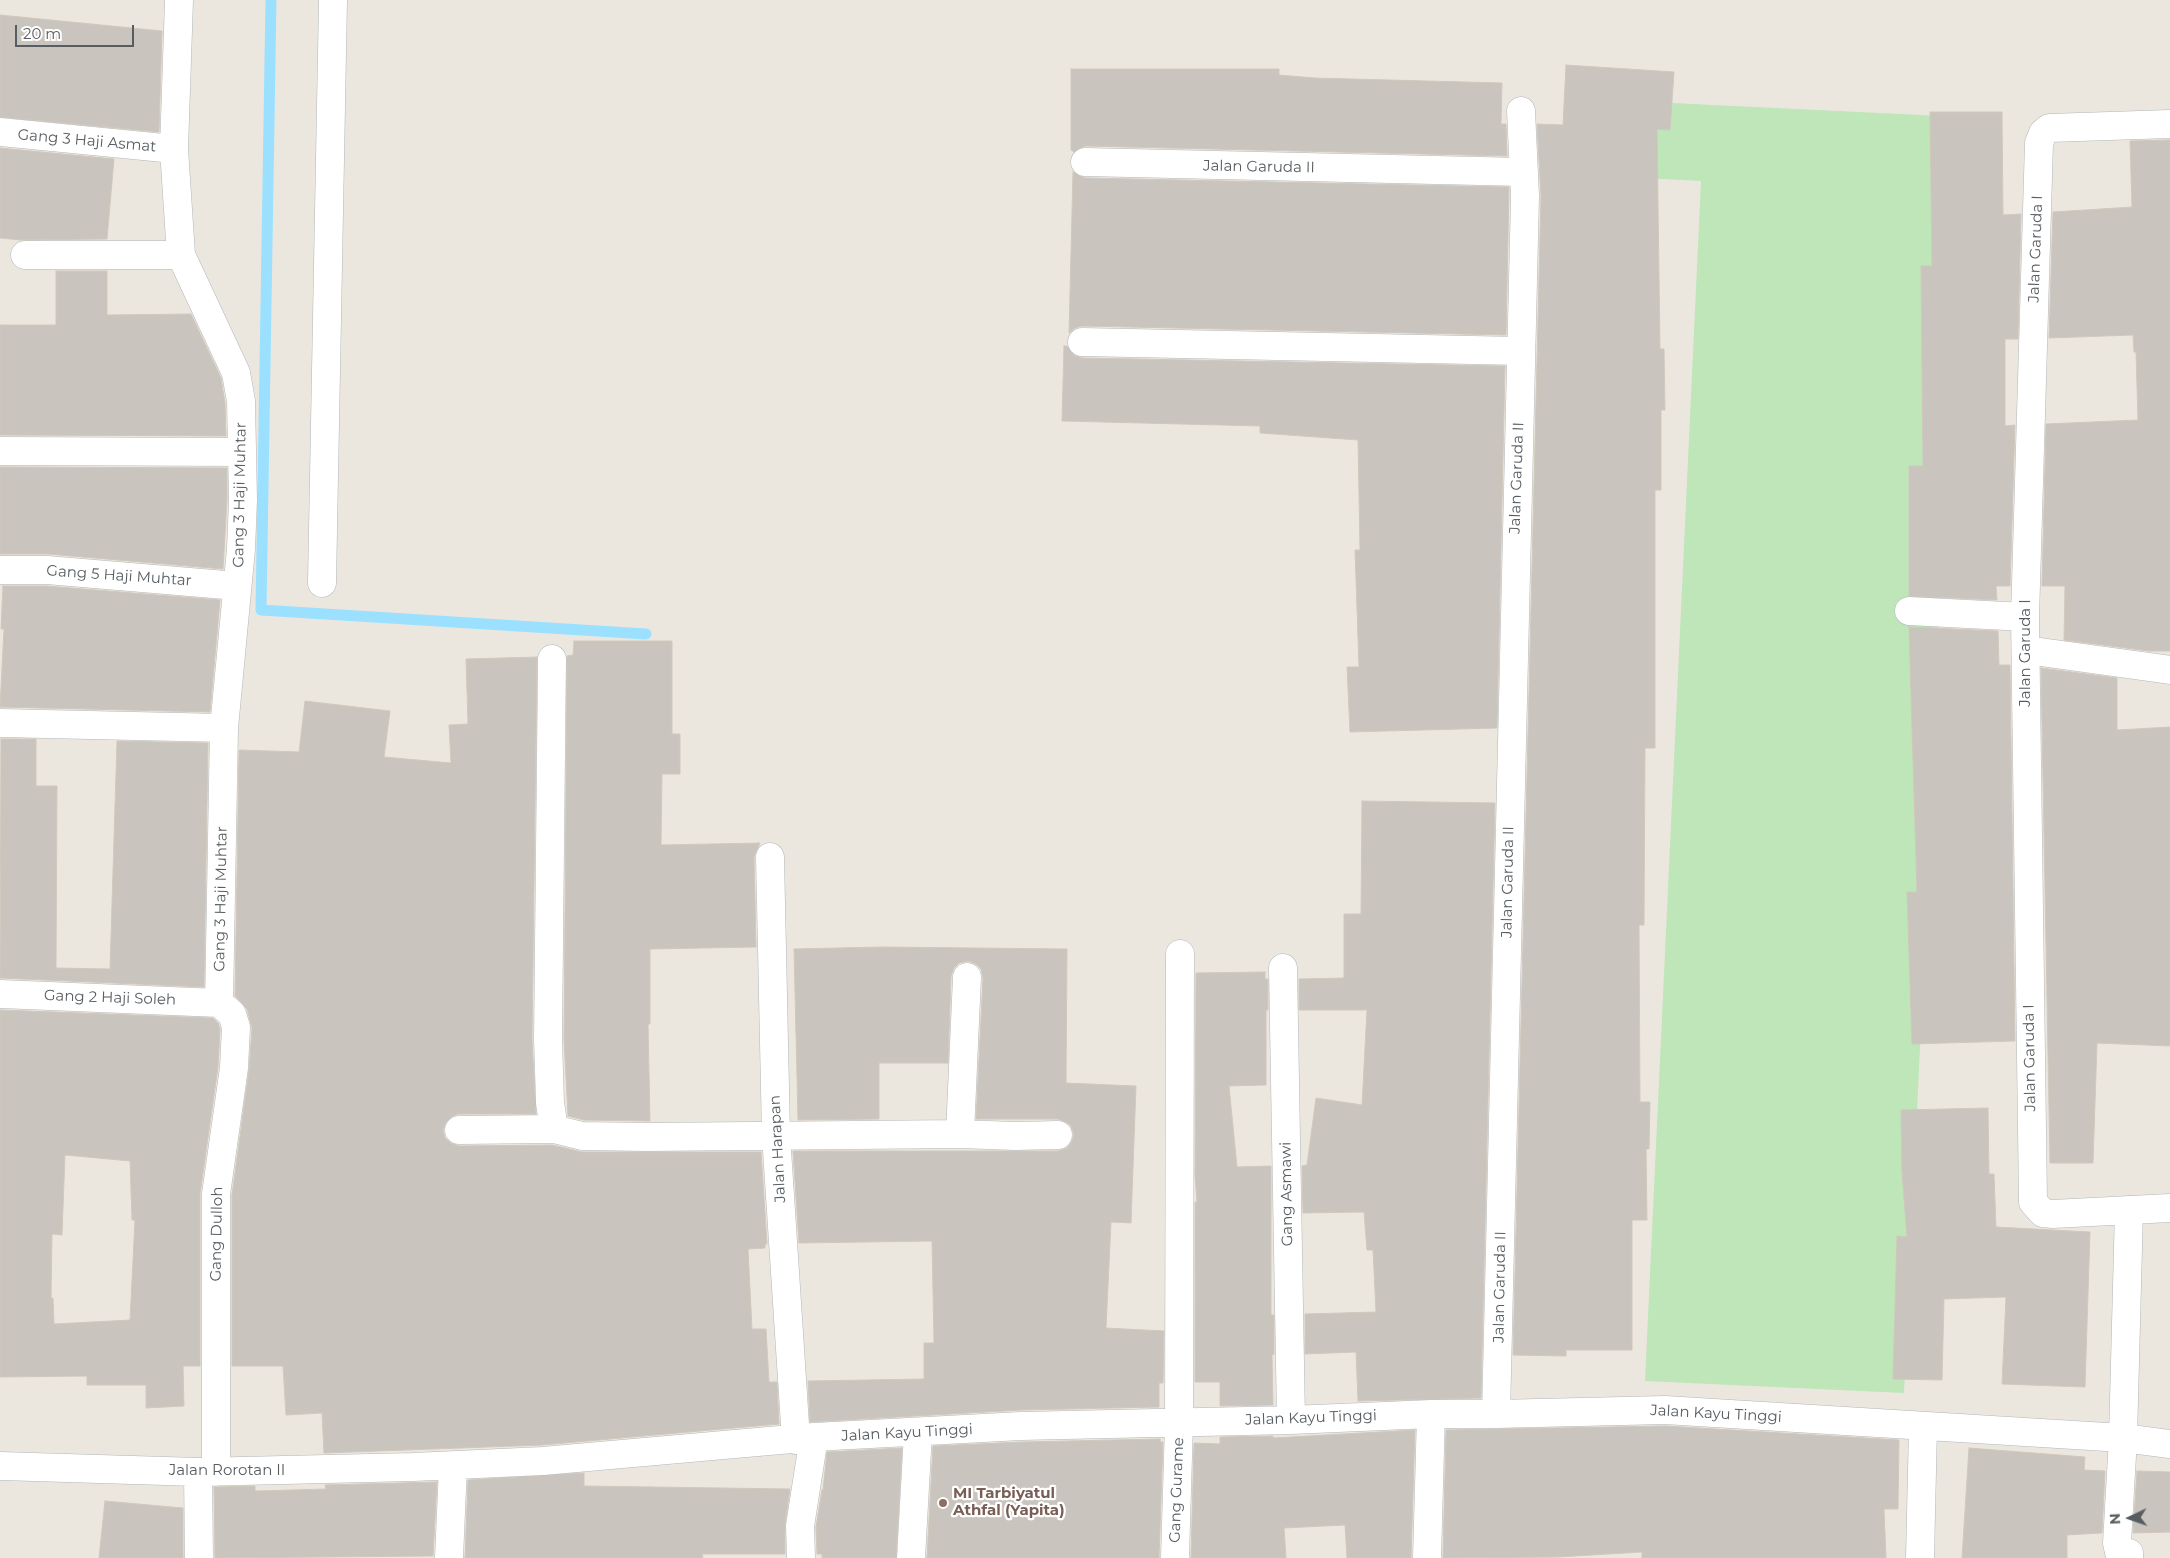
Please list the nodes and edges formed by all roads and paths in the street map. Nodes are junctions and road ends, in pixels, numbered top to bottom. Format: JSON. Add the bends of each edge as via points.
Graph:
{"nodes":[{"id":1,"x":179,"y":0,"type":"edge"},
{"id":2,"x":333,"y":0,"type":"edge"},
{"id":3,"x":1521,"y":111,"type":"dead end"},
{"id":4,"x":2170,"y":124,"type":"edge"},
{"id":5,"x":0,"y":132,"type":"edge"},
{"id":6,"x":174,"y":149,"type":"junction"},
{"id":7,"x":1085,"y":162,"type":"dead end"},
{"id":8,"x":1523,"y":172,"type":"junction"},
{"id":9,"x":25,"y":255,"type":"dead end"},
{"id":10,"x":181,"y":255,"type":"junction"},
{"id":11,"x":1082,"y":342,"type":"dead end"},
{"id":12,"x":1520,"y":351,"type":"junction"},
{"id":13,"x":0,"y":452,"type":"edge"},
{"id":14,"x":242,"y":452,"type":"junction"},
{"id":15,"x":0,"y":570,"type":"edge"},
{"id":16,"x":322,"y":583,"type":"dead end"},
{"id":17,"x":238,"y":586,"type":"junction"},
{"id":18,"x":1909,"y":611,"type":"dead end"},
{"id":19,"x":2024,"y":616,"type":"junction"},
{"id":20,"x":2026,"y":650,"type":"junction"},
{"id":21,"x":552,"y":660,"type":"dead end"},
{"id":22,"x":2170,"y":670,"type":"edge"},
{"id":23,"x":0,"y":722,"type":"edge"},
{"id":24,"x":224,"y":728,"type":"junction"},
{"id":25,"x":770,"y":857,"type":"dead end"},
{"id":26,"x":1180,"y":954,"type":"dead end"},
{"id":27,"x":1283,"y":968,"type":"dead end"},
{"id":28,"x":967,"y":977,"type":"dead end"},
{"id":29,"x":0,"y":994,"type":"edge"},
{"id":30,"x":219,"y":1003,"type":"junction"},
{"id":31,"x":554,"y":1129,"type":"junction"},
{"id":32,"x":459,"y":1130,"type":"dead end"},
{"id":33,"x":960,"y":1134,"type":"junction"},
{"id":34,"x":776,"y":1135,"type":"junction"},
{"id":35,"x":1058,"y":1135,"type":"dead end"},
{"id":36,"x":2170,"y":1208,"type":"edge"},
{"id":37,"x":2129,"y":1210,"type":"junction"},
{"id":38,"x":1431,"y":1414,"type":"junction"},
{"id":39,"x":1496,"y":1414,"type":"junction"},
{"id":40,"x":1291,"y":1420,"type":"junction"},
{"id":41,"x":1179,"y":1423,"type":"junction"},
{"id":42,"x":1923,"y":1427,"type":"junction"},
{"id":43,"x":918,"y":1432,"type":"junction"},
{"id":44,"x":2123,"y":1438,"type":"junction"},
{"id":45,"x":805,"y":1439,"type":"junction"},
{"id":46,"x":2170,"y":1444,"type":"edge"},
{"id":47,"x":0,"y":1466,"type":"edge"},
{"id":48,"x":453,"y":1466,"type":"junction"},
{"id":49,"x":207,"y":1472,"type":"junction"},
{"id":50,"x":199,"y":1558,"type":"edge"},
{"id":51,"x":449,"y":1558,"type":"edge"},
{"id":52,"x":801,"y":1558,"type":"edge"},
{"id":53,"x":910,"y":1558,"type":"edge"},
{"id":54,"x":1175,"y":1558,"type":"edge"},
{"id":55,"x":1427,"y":1558,"type":"edge"},
{"id":56,"x":1920,"y":1558,"type":"edge"},
{"id":57,"x":2129,"y":1558,"type":"edge"}],
"edges":[{"from":1,"to":6,"type":"street","name":"Gang 3 Haji Muhtar"},
{"from":2,"to":16,"type":"street"},
{"from":3,"to":8,"type":"street","name":"Jalan Garuda II"},
{"from":4,"to":19,"type":"street","name":"Jalan Garuda I","via":[[2049,128],[2039,143]]},
{"from":5,"to":6,"type":"street","name":"Gang 3 Haji Asmat"},
{"from":6,"to":10,"type":"street","name":"Gang 3 Haji Muhtar"},
{"from":7,"to":8,"type":"street","name":"Jalan Garuda II"},
{"from":8,"to":12,"type":"street","name":"Jalan Garuda II"},
{"from":9,"to":10,"type":"street"},
{"from":10,"to":14,"type":"street","name":"Gang 3 Haji Muhtar","via":[[236,373],[241,401]]},
{"from":11,"to":12,"type":"street"},
{"from":12,"to":39,"type":"street","name":"Jalan Garuda II"},
{"from":13,"to":14,"type":"street"},
{"from":14,"to":17,"type":"street","name":"Gang 3 Haji Muhtar","via":[[242,550]]},
{"from":15,"to":17,"type":"street","name":"Gang 5 Haji Muhtar","via":[[47,570]]},
{"from":17,"to":24,"type":"street","name":"Gang 3 Haji Muhtar"},
{"from":18,"to":19,"type":"street"},
{"from":19,"to":20,"type":"street","name":"Jalan Garuda I"},
{"from":20,"to":22,"type":"street"},
{"from":20,"to":37,"type":"street","name":"Jalan Garuda I","via":[[2033,1202],[2043,1213]]},
{"from":21,"to":31,"type":"street","via":[[548,1039]]},
{"from":23,"to":24,"type":"street"},
{"from":24,"to":30,"type":"street","name":"Gang 3 Haji Muhtar"},
{"from":25,"to":34,"type":"street","name":"Jalan Harapan"},
{"from":26,"to":41,"type":"street","name":"Gang Gurame"},
{"from":27,"to":40,"type":"street","name":"Gang Asmawi"},
{"from":28,"to":33,"type":"street"},
{"from":29,"to":30,"type":"street","name":"Gang 2 Haji Soleh"},
{"from":30,"to":49,"type":"street","name":"Gang Dulloh","via":[[232,1014],[236,1027],[234,1068],[216,1194]]},
{"from":31,"to":32,"type":"street"},
{"from":31,"to":34,"type":"street","via":[[582,1136]]},
{"from":33,"to":34,"type":"street"},
{"from":33,"to":35,"type":"street"},
{"from":34,"to":45,"type":"street","name":"Jalan Harapan"},
{"from":36,"to":37,"type":"street","name":"Jalan Garuda I"},
{"from":37,"to":44,"type":"street"},
{"from":38,"to":39,"type":"street","name":"Jalan Kayu Tinggi"},
{"from":38,"to":40,"type":"street","name":"Jalan Kayu Tinggi"},
{"from":38,"to":55,"type":"street"},
{"from":39,"to":42,"type":"street","name":"Jalan Kayu Tinggi","via":[[1665,1410]]},
{"from":40,"to":41,"type":"street","name":"Jalan Kayu Tinggi"},
{"from":41,"to":43,"type":"street","name":"Jalan Kayu Tinggi"},
{"from":41,"to":54,"type":"street","name":"Gang Gurame"},
{"from":42,"to":44,"type":"street","name":"Jalan Kayu Tinggi"},
{"from":42,"to":56,"type":"street"},
{"from":43,"to":45,"type":"street","name":"Jalan Kayu Tinggi"},
{"from":43,"to":53,"type":"street"},
{"from":44,"to":46,"type":"street","name":"Jalan Kayu Tinggi"},
{"from":44,"to":57,"type":"street","via":[[2117,1543],[2119,1552],[2129,1553]]},
{"from":45,"to":48,"type":"street","name":"Jalan Kayu Tinggi"},
{"from":45,"to":52,"type":"street","name":"Jalan Harapan"},
{"from":47,"to":49,"type":"street","name":"Jalan Rorotan II"},
{"from":48,"to":49,"type":"street","name":"Jalan Rorotan II"},
{"from":48,"to":51,"type":"street"},
{"from":49,"to":50,"type":"street","name":"Gang Dulloh"}]}
